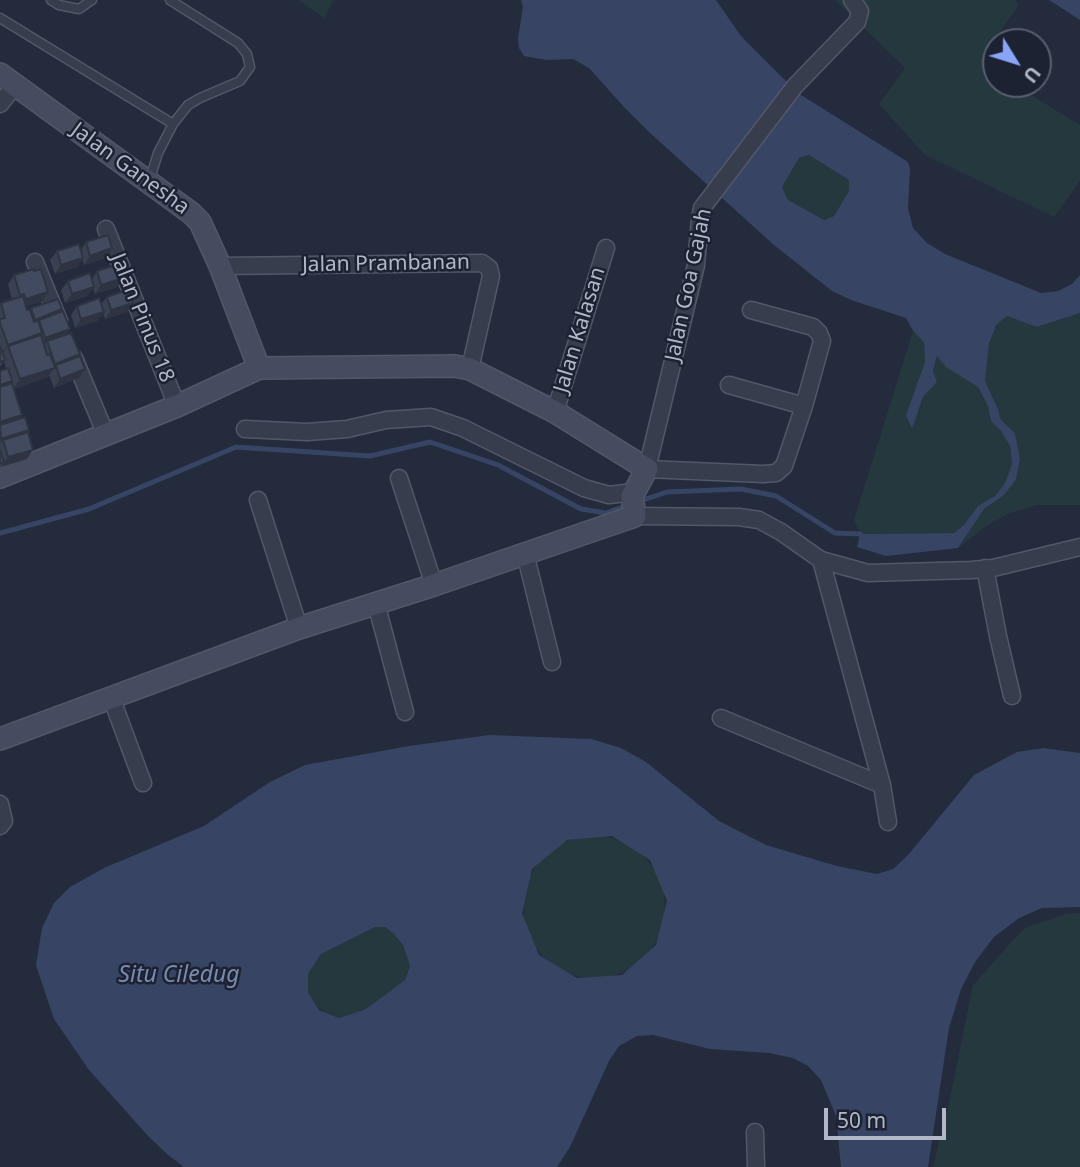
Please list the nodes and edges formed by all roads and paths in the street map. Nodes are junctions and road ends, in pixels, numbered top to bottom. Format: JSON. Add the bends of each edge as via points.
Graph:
{"nodes":[{"id":1,"x":51,"y":0,"type":"edge"},
{"id":2,"x":92,"y":0,"type":"edge"},
{"id":3,"x":170,"y":0,"type":"edge"},
{"id":4,"x":852,"y":0,"type":"edge"},
{"id":5,"x":0,"y":18,"type":"edge"},
{"id":6,"x":7,"y":79,"type":"edge"},
{"id":7,"x":0,"y":104,"type":"edge"},
{"id":8,"x":173,"y":124,"type":"junction"},
{"id":9,"x":149,"y":182,"type":"junction"},
{"id":10,"x":106,"y":229,"type":"dead end"},
{"id":11,"x":606,"y":248,"type":"dead end"},
{"id":12,"x":35,"y":261,"type":"dead end"},
{"id":13,"x":220,"y":266,"type":"junction"},
{"id":14,"x":751,"y":310,"type":"dead end"},
{"id":15,"x":259,"y":368,"type":"junction"},
{"id":16,"x":470,"y":369,"type":"junction"},
{"id":17,"x":729,"y":385,"type":"dead end"},
{"id":18,"x":177,"y":406,"type":"junction"},
{"id":19,"x":804,"y":406,"type":"junction"},
{"id":20,"x":555,"y":412,"type":"junction"},
{"id":21,"x":245,"y":429,"type":"dead end"},
{"id":22,"x":106,"y":435,"type":"junction"},
{"id":23,"x":647,"y":469,"type":"junction"},
{"id":24,"x":0,"y":477,"type":"edge"},
{"id":25,"x":399,"y":478,"type":"dead end"},
{"id":26,"x":258,"y":500,"type":"dead end"},
{"id":27,"x":633,"y":503,"type":"junction"},
{"id":28,"x":1080,"y":547,"type":"edge"},
{"id":29,"x":525,"y":554,"type":"junction"},
{"id":30,"x":821,"y":560,"type":"junction"},
{"id":31,"x":985,"y":568,"type":"junction"},
{"id":32,"x":434,"y":585,"type":"junction"},
{"id":33,"x":376,"y":603,"type":"junction"},
{"id":34,"x":299,"y":628,"type":"junction"},
{"id":35,"x":552,"y":662,"type":"dead end"},
{"id":36,"x":1012,"y":696,"type":"dead end"},
{"id":37,"x":111,"y":697,"type":"junction"},
{"id":38,"x":405,"y":712,"type":"dead end"},
{"id":39,"x":722,"y":718,"type":"dead end"},
{"id":40,"x":0,"y":739,"type":"edge"},
{"id":41,"x":143,"y":783,"type":"dead end"},
{"id":42,"x":882,"y":785,"type":"junction"},
{"id":43,"x":0,"y":804,"type":"edge"},
{"id":44,"x":888,"y":822,"type":"dead end"},
{"id":45,"x":0,"y":826,"type":"edge"},
{"id":46,"x":755,"y":1132,"type":"dead end"},
{"id":47,"x":756,"y":1167,"type":"edge"}],
"edges":[{"from":1,"to":2,"type":"lane","via":[[79,9]]},
{"from":3,"to":8,"type":"lane","via":[[238,43],[250,66],[240,80],[188,106]]},
{"from":4,"to":23,"type":"street","name":"Jalan Goa Gajah","via":[[860,11],[857,22],[795,86],[702,208],[696,265]]},
{"from":5,"to":8,"type":"lane"},
{"from":6,"to":7,"type":"street"},
{"from":6,"to":9,"type":"street","name":"Jalan Ganesha"},
{"from":8,"to":9,"type":"lane"},
{"from":9,"to":13,"type":"street","name":"Jalan Ganesha","via":[[200,222]]},
{"from":10,"to":18,"type":"street","name":"Jalan Pinus 18"},
{"from":11,"to":20,"type":"street","name":"Jalan Kalasan"},
{"from":12,"to":22,"type":"street"},
{"from":13,"to":15,"type":"street","name":"Jalan Ganesha"},
{"from":13,"to":16,"type":"street","name":"Jalan Prambanan","via":[[482,263],[491,276]]},
{"from":14,"to":19,"type":"street","via":[[813,327],[819,334],[822,341]]},
{"from":15,"to":16,"type":"street"},
{"from":15,"to":18,"type":"street"},
{"from":16,"to":20,"type":"street"},
{"from":17,"to":19,"type":"street"},
{"from":18,"to":22,"type":"street"},
{"from":19,"to":23,"type":"street","via":[[784,466],[776,473]]},
{"from":20,"to":23,"type":"street"},
{"from":21,"to":27,"type":"street","via":[[307,432],[431,417],[584,488]]},
{"from":22,"to":24,"type":"street","via":[[34,456]]},
{"from":23,"to":27,"type":"street"},
{"from":25,"to":32,"type":"street"},
{"from":26,"to":34,"type":"street"},
{"from":27,"to":29,"type":"street"},
{"from":27,"to":30,"type":"street","via":[[759,520]]},
{"from":28,"to":31,"type":"street"},
{"from":29,"to":32,"type":"street"},
{"from":29,"to":35,"type":"street"},
{"from":30,"to":31,"type":"street","via":[[868,573]]},
{"from":30,"to":42,"type":"street"},
{"from":31,"to":36,"type":"street"},
{"from":32,"to":33,"type":"street"},
{"from":33,"to":34,"type":"street"},
{"from":33,"to":38,"type":"street"},
{"from":34,"to":37,"type":"street"},
{"from":37,"to":40,"type":"street"},
{"from":37,"to":41,"type":"street"},
{"from":39,"to":42,"type":"street"},
{"from":42,"to":44,"type":"street"},
{"from":43,"to":45,"type":"street","via":[[4,821]]},
{"from":46,"to":47,"type":"street"}]}
